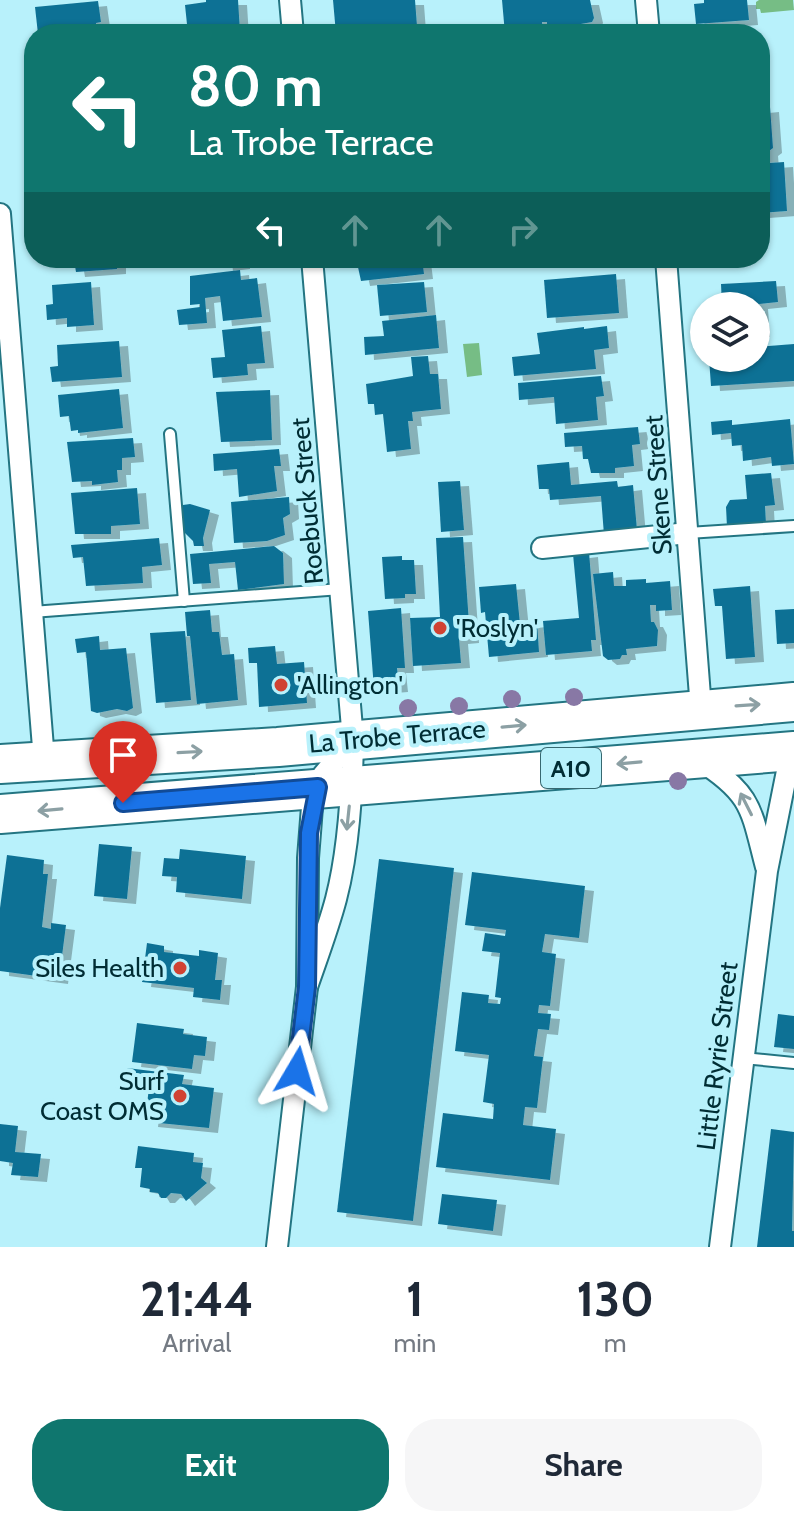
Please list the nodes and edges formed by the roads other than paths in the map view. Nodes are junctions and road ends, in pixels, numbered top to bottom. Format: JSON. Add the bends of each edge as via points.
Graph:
{"nodes":[{"id":1,"x":290,"y":0,"type":"edge"},
{"id":2,"x":646,"y":0,"type":"edge"},
{"id":3,"x":292,"y":24,"type":"edge"},
{"id":4,"x":648,"y":24,"type":"edge"},
{"id":5,"x":0,"y":214,"type":"edge"},
{"id":6,"x":313,"y":268,"type":"edge"},
{"id":7,"x":667,"y":268,"type":"edge"},
{"id":8,"x":170,"y":434,"type":"dead end"},
{"id":9,"x":794,"y":526,"type":"edge"},
{"id":10,"x":688,"y":533,"type":"junction"},
{"id":11,"x":542,"y":548,"type":"dead end"},
{"id":12,"x":341,"y":589,"type":"junction"},
{"id":13,"x":184,"y":601,"type":"junction"},
{"id":14,"x":32,"y":612,"type":"junction"},
{"id":15,"x":794,"y":702,"type":"edge"},
{"id":16,"x":701,"y":709,"type":"junction"},
{"id":17,"x":353,"y":740,"type":"junction"},
{"id":18,"x":792,"y":751,"type":"edge"},
{"id":19,"x":696,"y":758,"type":"junction"},
{"id":20,"x":44,"y":760,"type":"junction"},
{"id":21,"x":0,"y":764,"type":"edge"},
{"id":22,"x":334,"y":786,"type":"junction"},
{"id":23,"x":0,"y":814,"type":"edge"},
{"id":24,"x":767,"y":871,"type":"junction"},
{"id":25,"x":307,"y":987,"type":"junction"},
{"id":26,"x":743,"y":1058,"type":"junction"},
{"id":27,"x":794,"y":1063,"type":"edge"},
{"id":28,"x":277,"y":1247,"type":"edge"},
{"id":29,"x":720,"y":1247,"type":"edge"}],
"edges":[{"from":1,"to":3,"type":"street"},
{"from":2,"to":4,"type":"street"},
{"from":5,"to":14,"type":"street"},
{"from":6,"to":12,"type":"street","name":"Roebuck Street"},
{"from":7,"to":10,"type":"street","name":"Skene Street"},
{"from":8,"to":13,"type":"lane"},
{"from":9,"to":10,"type":"lane"},
{"from":10,"to":11,"type":"street"},
{"from":10,"to":16,"type":"street","name":"Skene Street"},
{"from":12,"to":13,"type":"lane"},
{"from":12,"to":17,"type":"street","name":"Roebuck Street"},
{"from":13,"to":14,"type":"lane"},
{"from":14,"to":20,"type":"street"},
{"from":16,"to":15,"type":"highway","name":"La Trobe Terrace","number":"A10","one_way":true},
{"from":17,"to":16,"type":"highway","name":"La Trobe Terrace","number":"A10","one_way":true},
{"from":20,"to":17,"type":"highway","name":"La Trobe Terrace","number":"A10","one_way":true},
{"from":17,"to":22,"type":"street","name":"Roebuck Street"},
{"from":17,"to":22,"type":"street","via":[[334,760]]},
{"from":18,"to":19,"type":"highway","name":"La Trobe Terrace","number":"A10"},
{"from":18,"to":24,"type":"street","name":"Little Ryrie Street"},
{"from":19,"to":22,"type":"highway","name":"La Trobe Terrace","number":"A10","one_way":true},
{"from":24,"to":19,"type":"street","name":"Little Ryrie Street","one_way":true,"via":[[744,797]]},
{"from":20,"to":21,"type":"highway","name":"La Trobe Terrace","number":"A10"},
{"from":22,"to":23,"type":"highway","name":"La Trobe Terrace","number":"A10","one_way":true},
{"from":22,"to":25,"type":"street","one_way":true,"via":[[344,855]]},
{"from":22,"to":25,"type":"street","via":[[312,807]]},
{"from":24,"to":26,"type":"street","name":"Little Ryrie Street"},
{"from":25,"to":28,"type":"street"},
{"from":26,"to":27,"type":"lane"},
{"from":26,"to":29,"type":"street","name":"Little Ryrie Street"}]}
